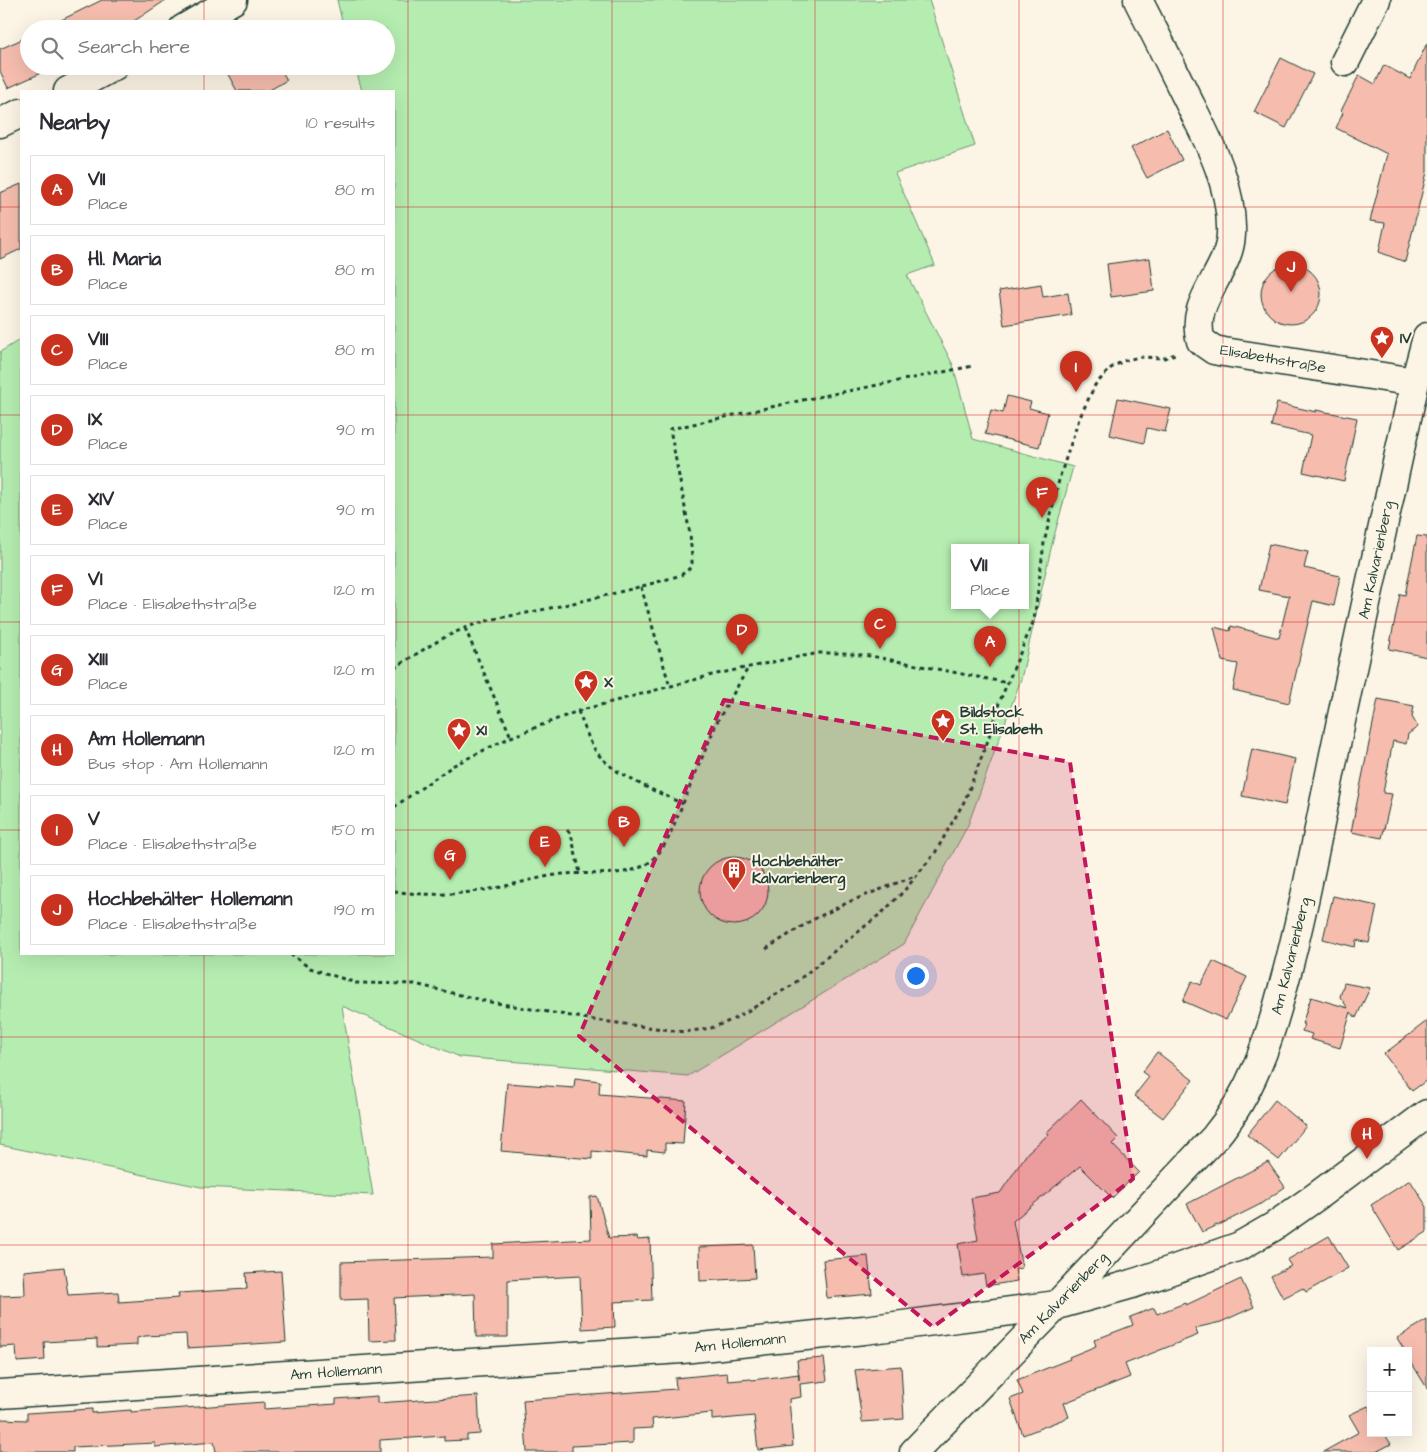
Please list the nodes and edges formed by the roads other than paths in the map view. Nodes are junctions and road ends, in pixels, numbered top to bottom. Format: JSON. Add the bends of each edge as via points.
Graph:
{"nodes":[{"id":1,"x":233,"y":0,"type":"edge"},
{"id":2,"x":1138,"y":0,"type":"edge"},
{"id":3,"x":1376,"y":0,"type":"edge"},
{"id":4,"x":199,"y":20,"type":"edge"},
{"id":5,"x":1345,"y":62,"type":"dead end"},
{"id":6,"x":97,"y":75,"type":"edge"},
{"id":7,"x":70,"y":90,"type":"edge"},
{"id":8,"x":20,"y":114,"type":"edge"},
{"id":9,"x":0,"y":124,"type":"edge"},
{"id":10,"x":1427,"y":337,"type":"edge"},
{"id":11,"x":1415,"y":382,"type":"junction"},
{"id":12,"x":1427,"y":1114,"type":"edge"},
{"id":13,"x":1057,"y":1305,"type":"junction"},
{"id":14,"x":0,"y":1394,"type":"edge"},
{"id":15,"x":914,"y":1452,"type":"edge"}],
"edges":[{"from":1,"to":4,"type":"street"},
{"from":2,"to":11,"type":"street","name":"Elisabethstraße","via":[[1212,148],[1227,195],[1230,242],[1227,256],[1200,313],[1197,326],[1201,341],[1214,350],[1224,352]]},
{"from":3,"to":5,"type":"street"},
{"from":6,"to":7,"type":"street"},
{"from":8,"to":9,"type":"street"},
{"from":10,"to":11,"type":"street","name":"Am Kalvarienberg"},
{"from":11,"to":13,"type":"street","name":"Am Kalvarienberg","via":[[1294,952],[1262,1056],[1237,1106],[1215,1137]]},
{"from":12,"to":13,"type":"street","name":"Am Hollemann","via":[[1310,1201],[1240,1246],[1132,1284]]},
{"from":13,"to":14,"type":"street","name":"Am Hollemann","via":[[682,1349]]},
{"from":13,"to":15,"type":"street","name":"Am Kalvarienberg"}]}
